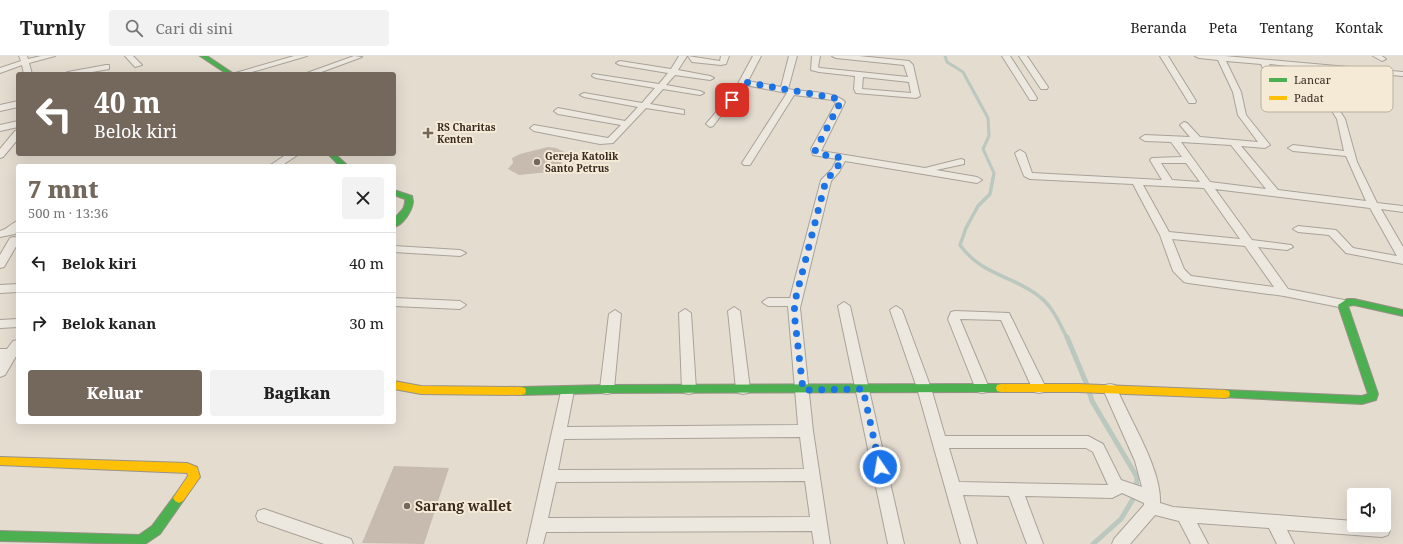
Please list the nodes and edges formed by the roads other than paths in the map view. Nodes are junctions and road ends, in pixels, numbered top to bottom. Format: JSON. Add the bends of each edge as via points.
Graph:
{"nodes":[{"id":1,"x":51,"y":56,"type":"edge"},
{"id":2,"x":129,"y":56,"type":"edge"},
{"id":3,"x":203,"y":56,"type":"edge"},
{"id":4,"x":303,"y":56,"type":"edge"},
{"id":5,"x":683,"y":56,"type":"edge"},
{"id":6,"x":692,"y":56,"type":"edge"},
{"id":7,"x":725,"y":56,"type":"edge"},
{"id":8,"x":757,"y":56,"type":"edge"},
{"id":9,"x":793,"y":56,"type":"edge"},
{"id":10,"x":816,"y":56,"type":"edge"},
{"id":11,"x":836,"y":56,"type":"edge"},
{"id":12,"x":1006,"y":56,"type":"edge"},
{"id":13,"x":1023,"y":56,"type":"edge"},
{"id":14,"x":1164,"y":56,"type":"edge"},
{"id":15,"x":1199,"y":56,"type":"edge"},
{"id":16,"x":358,"y":57,"type":"edge"},
{"id":17,"x":1222,"y":58,"type":"junction"},
{"id":18,"x":1243,"y":58,"type":"edge"},
{"id":19,"x":24,"y":59,"type":"edge"},
{"id":20,"x":1264,"y":62,"type":"junction"},
{"id":21,"x":620,"y":63,"type":"dead end"},
{"id":22,"x":138,"y":66,"type":"dead end"},
{"id":23,"x":1266,"y":66,"type":"edge"},
{"id":24,"x":1308,"y":66,"type":"edge"},
{"id":25,"x":106,"y":67,"type":"dead end"},
{"id":26,"x":0,"y":71,"type":"edge"},
{"id":27,"x":27,"y":72,"type":"edge"},
{"id":28,"x":79,"y":72,"type":"edge"},
{"id":29,"x":228,"y":72,"type":"edge"},
{"id":30,"x":243,"y":72,"type":"edge"},
{"id":31,"x":314,"y":72,"type":"edge"},
{"id":32,"x":673,"y":72,"type":"junction"},
{"id":33,"x":1393,"y":73,"type":"edge"},
{"id":34,"x":1403,"y":74,"type":"edge"},
{"id":35,"x":859,"y":75,"type":"junction"},
{"id":36,"x":596,"y":76,"type":"dead end"},
{"id":37,"x":710,"y":78,"type":"dead end"},
{"id":38,"x":914,"y":80,"type":"junction"},
{"id":39,"x":744,"y":82,"type":"junction"},
{"id":40,"x":660,"y":87,"type":"junction"},
{"id":41,"x":1044,"y":87,"type":"dead end"},
{"id":42,"x":788,"y":91,"type":"junction"},
{"id":43,"x":700,"y":93,"type":"dead end"},
{"id":44,"x":584,"y":95,"type":"dead end"},
{"id":45,"x":1033,"y":98,"type":"dead end"},
{"id":46,"x":1192,"y":101,"type":"dead end"},
{"id":47,"x":16,"y":104,"type":"edge"},
{"id":48,"x":643,"y":106,"type":"junction"},
{"id":49,"x":0,"y":108,"type":"edge"},
{"id":50,"x":558,"y":111,"type":"dead end"},
{"id":51,"x":681,"y":112,"type":"dead end"},
{"id":52,"x":1337,"y":112,"type":"edge"},
{"id":53,"x":16,"y":124,"type":"edge"},
{"id":54,"x":627,"y":124,"type":"junction"},
{"id":55,"x":710,"y":124,"type":"dead end"},
{"id":56,"x":1184,"y":125,"type":"dead end"},
{"id":57,"x":0,"y":128,"type":"edge"},
{"id":58,"x":534,"y":128,"type":"dead end"},
{"id":59,"x":16,"y":135,"type":"edge"},
{"id":60,"x":16,"y":136,"type":"edge"},
{"id":61,"x":1145,"y":138,"type":"dead end"},
{"id":62,"x":0,"y":139,"type":"edge"},
{"id":63,"x":1174,"y":139,"type":"junction"},
{"id":64,"x":1197,"y":140,"type":"junction"},
{"id":65,"x":1235,"y":144,"type":"junction"},
{"id":66,"x":1292,"y":148,"type":"dead end"},
{"id":67,"x":1020,"y":153,"type":"dead end"},
{"id":68,"x":1349,"y":154,"type":"junction"},
{"id":69,"x":0,"y":155,"type":"edge"},
{"id":70,"x":291,"y":156,"type":"edge"},
{"id":71,"x":333,"y":156,"type":"edge"},
{"id":72,"x":842,"y":158,"type":"junction"},
{"id":73,"x":1190,"y":160,"type":"junction"},
{"id":74,"x":747,"y":162,"type":"dead end"},
{"id":75,"x":961,"y":162,"type":"dead end"},
{"id":76,"x":277,"y":164,"type":"edge"},
{"id":77,"x":342,"y":164,"type":"edge"},
{"id":78,"x":924,"y":171,"type":"junction"},
{"id":79,"x":977,"y":180,"type":"dead end"},
{"id":80,"x":1136,"y":181,"type":"junction"},
{"id":81,"x":1169,"y":183,"type":"junction"},
{"id":82,"x":1208,"y":185,"type":"junction"},
{"id":83,"x":396,"y":193,"type":"edge"},
{"id":84,"x":1275,"y":193,"type":"junction"},
{"id":85,"x":1373,"y":205,"type":"junction"},
{"id":86,"x":1403,"y":209,"type":"edge"},
{"id":87,"x":396,"y":223,"type":"edge"},
{"id":88,"x":16,"y":226,"type":"edge"},
{"id":89,"x":1298,"y":228,"type":"dead end"},
{"id":90,"x":0,"y":234,"type":"edge"},
{"id":91,"x":1165,"y":235,"type":"junction"},
{"id":92,"x":14,"y":240,"type":"dead end"},
{"id":93,"x":1250,"y":244,"type":"junction"},
{"id":94,"x":1288,"y":247,"type":"dead end"},
{"id":95,"x":396,"y":249,"type":"edge"},
{"id":96,"x":460,"y":253,"type":"dead end"},
{"id":97,"x":1403,"y":257,"type":"edge"},
{"id":98,"x":1403,"y":261,"type":"edge"},
{"id":99,"x":0,"y":265,"type":"edge"},
{"id":100,"x":16,"y":288,"type":"edge"},
{"id":101,"x":0,"y":289,"type":"edge"},
{"id":102,"x":1284,"y":292,"type":"junction"},
{"id":103,"x":396,"y":302,"type":"edge"},
{"id":104,"x":768,"y":302,"type":"dead end"},
{"id":105,"x":795,"y":302,"type":"junction"},
{"id":106,"x":1344,"y":304,"type":"junction"},
{"id":107,"x":460,"y":305,"type":"dead end"},
{"id":108,"x":844,"y":306,"type":"dead end"},
{"id":109,"x":896,"y":310,"type":"dead end"},
{"id":110,"x":734,"y":311,"type":"dead end"},
{"id":111,"x":685,"y":313,"type":"dead end"},
{"id":112,"x":1403,"y":313,"type":"edge"},
{"id":113,"x":615,"y":314,"type":"dead end"},
{"id":114,"x":16,"y":323,"type":"edge"},
{"id":115,"x":0,"y":324,"type":"edge"},
{"id":116,"x":10,"y":350,"type":"edge"},
{"id":117,"x":0,"y":372,"type":"edge"},
{"id":118,"x":396,"y":385,"type":"edge"},
{"id":119,"x":924,"y":388,"type":"junction"},
{"id":120,"x":982,"y":388,"type":"junction"},
{"id":121,"x":1039,"y":388,"type":"junction"},
{"id":122,"x":1108,"y":388,"type":"junction"},
{"id":123,"x":607,"y":389,"type":"junction"},
{"id":124,"x":689,"y":389,"type":"junction"},
{"id":125,"x":743,"y":389,"type":"junction"},
{"id":126,"x":863,"y":389,"type":"junction"},
{"id":127,"x":567,"y":390,"type":"junction"},
{"id":128,"x":803,"y":390,"type":"junction"},
{"id":129,"x":806,"y":431,"type":"junction"},
{"id":130,"x":558,"y":433,"type":"junction"},
{"id":131,"x":939,"y":442,"type":"junction"},
{"id":132,"x":0,"y":461,"type":"edge"},
{"id":133,"x":813,"y":475,"type":"junction"},
{"id":134,"x":549,"y":476,"type":"junction"},
{"id":135,"x":1120,"y":485,"type":"junction"},
{"id":136,"x":952,"y":488,"type":"junction"},
{"id":137,"x":1014,"y":490,"type":"junction"},
{"id":138,"x":1149,"y":500,"type":"junction"},
{"id":139,"x":1184,"y":515,"type":"junction"},
{"id":140,"x":264,"y":516,"type":"dead end"},
{"id":141,"x":1274,"y":522,"type":"junction"},
{"id":142,"x":819,"y":524,"type":"junction"},
{"id":143,"x":539,"y":525,"type":"junction"},
{"id":144,"x":1347,"y":527,"type":"edge"},
{"id":145,"x":0,"y":536,"type":"edge"},
{"id":146,"x":345,"y":544,"type":"edge"},
{"id":147,"x":535,"y":544,"type":"edge"},
{"id":148,"x":822,"y":544,"type":"edge"},
{"id":149,"x":896,"y":544,"type":"edge"},
{"id":150,"x":969,"y":544,"type":"edge"},
{"id":151,"x":1035,"y":544,"type":"edge"},
{"id":152,"x":1120,"y":544,"type":"edge"},
{"id":153,"x":1200,"y":544,"type":"edge"},
{"id":154,"x":1286,"y":544,"type":"edge"}],
"edges":[{"from":1,"to":19,"type":"street"},
{"from":2,"to":22,"type":"street"},
{"from":3,"to":29,"type":"street"},
{"from":4,"to":30,"type":"street"},
{"from":5,"to":32,"type":"street"},
{"from":6,"to":7,"type":"street","via":[[695,60],[721,63]]},
{"from":8,"to":39,"type":"street"},
{"from":9,"to":42,"type":"street"},
{"from":10,"to":35,"type":"street","via":[[814,68],[817,70]]},
{"from":11,"to":38,"type":"street","via":[[906,63]]},
{"from":12,"to":45,"type":"street"},
{"from":13,"to":41,"type":"street"},
{"from":14,"to":46,"type":"street"},
{"from":15,"to":17,"type":"street"},
{"from":16,"to":31,"type":"street"},
{"from":17,"to":18,"type":"street"},
{"from":17,"to":65,"type":"street","via":[[1237,92],[1242,115],[1265,144]]},
{"from":18,"to":20,"type":"street"},
{"from":19,"to":26,"type":"street"},
{"from":19,"to":27,"type":"street"},
{"from":20,"to":23,"type":"street"},
{"from":20,"to":24,"type":"street"},
{"from":21,"to":32,"type":"street"},
{"from":25,"to":28,"type":"street"},
{"from":32,"to":37,"type":"street"},
{"from":32,"to":40,"type":"street"},
{"from":33,"to":34,"type":"street"},
{"from":35,"to":38,"type":"street"},
{"from":35,"to":38,"type":"street","via":[[858,90],[916,96]]},
{"from":36,"to":40,"type":"street"},
{"from":39,"to":42,"type":"street"},
{"from":39,"to":55,"type":"street"},
{"from":40,"to":43,"type":"street"},
{"from":40,"to":48,"type":"street"},
{"from":42,"to":72,"type":"street","via":[[841,101],[815,151]]},
{"from":42,"to":74,"type":"street"},
{"from":44,"to":48,"type":"street"},
{"from":47,"to":49,"type":"street"},
{"from":48,"to":51,"type":"street"},
{"from":48,"to":54,"type":"street"},
{"from":50,"to":54,"type":"street"},
{"from":52,"to":68,"type":"street","via":[[1341,119]]},
{"from":53,"to":57,"type":"street"},
{"from":54,"to":58,"type":"street","via":[[613,139],[607,141]]},
{"from":56,"to":64,"type":"street"},
{"from":59,"to":62,"type":"street"},
{"from":60,"to":69,"type":"street"},
{"from":61,"to":63,"type":"street"},
{"from":63,"to":64,"type":"street"},
{"from":63,"to":73,"type":"street"},
{"from":64,"to":65,"type":"street"},
{"from":65,"to":84,"type":"street"},
{"from":66,"to":68,"type":"street"},
{"from":67,"to":80,"type":"street","via":[[1030,176]]},
{"from":68,"to":85,"type":"street"},
{"from":70,"to":76,"type":"street"},
{"from":71,"to":77,"type":"street"},
{"from":72,"to":78,"type":"street"},
{"from":72,"to":105,"type":"street","via":[[836,170],[826,180]]},
{"from":73,"to":81,"type":"street","via":[[1155,160]]},
{"from":73,"to":82,"type":"street"},
{"from":75,"to":78,"type":"street"},
{"from":78,"to":79,"type":"street"},
{"from":80,"to":81,"type":"street"},
{"from":80,"to":91,"type":"street"},
{"from":81,"to":82,"type":"street"},
{"from":82,"to":84,"type":"street"},
{"from":82,"to":93,"type":"street"},
{"from":83,"to":87,"type":"street","via":[[409,198],[410,202]]},
{"from":84,"to":85,"type":"street"},
{"from":85,"to":86,"type":"street"},
{"from":85,"to":97,"type":"street"},
{"from":88,"to":90,"type":"street","via":[[11,232]]},
{"from":89,"to":98,"type":"street","via":[[1332,232],[1345,249]]},
{"from":91,"to":93,"type":"street"},
{"from":91,"to":102,"type":"street","via":[[1179,271],[1188,278]]},
{"from":92,"to":99,"type":"street"},
{"from":93,"to":94,"type":"street"},
{"from":93,"to":102,"type":"street"},
{"from":95,"to":96,"type":"street"},
{"from":100,"to":101,"type":"street"},
{"from":102,"to":106,"type":"street"},
{"from":103,"to":107,"type":"street"},
{"from":104,"to":105,"type":"street"},
{"from":105,"to":128,"type":"street"},
{"from":106,"to":112,"type":"street","via":[[1354,302]]},
{"from":106,"to":122,"type":"street","via":[[1343,308],[1373,394],[1368,399]]},
{"from":108,"to":126,"type":"street"},
{"from":109,"to":119,"type":"street"},
{"from":110,"to":125,"type":"street"},
{"from":111,"to":124,"type":"street"},
{"from":113,"to":123,"type":"street"},
{"from":114,"to":115,"type":"street"},
{"from":116,"to":117,"type":"street"},
{"from":118,"to":127,"type":"street","via":[[433,391]]},
{"from":119,"to":120,"type":"street"},
{"from":119,"to":126,"type":"street"},
{"from":119,"to":131,"type":"street"},
{"from":120,"to":121,"type":"street"},
{"from":120,"to":121,"type":"street","via":[[954,316],[958,314],[1006,317]]},
{"from":121,"to":122,"type":"street"},
{"from":122,"to":138,"type":"street","via":[[1144,463]]},
{"from":123,"to":124,"type":"street"},
{"from":123,"to":127,"type":"street"},
{"from":124,"to":125,"type":"street"},
{"from":125,"to":128,"type":"street"},
{"from":126,"to":128,"type":"street"},
{"from":126,"to":149,"type":"street"},
{"from":127,"to":130,"type":"street"},
{"from":128,"to":129,"type":"street"},
{"from":129,"to":130,"type":"street"},
{"from":129,"to":133,"type":"street"},
{"from":130,"to":134,"type":"street"},
{"from":131,"to":135,"type":"street","via":[[1088,442],[1098,448]]},
{"from":131,"to":136,"type":"street"},
{"from":132,"to":145,"type":"street","via":[[194,470],[194,477],[156,530],[141,540]]},
{"from":133,"to":134,"type":"street"},
{"from":133,"to":142,"type":"street"},
{"from":134,"to":143,"type":"street"},
{"from":135,"to":137,"type":"street","via":[[1112,492]]},
{"from":135,"to":138,"type":"street"},
{"from":136,"to":137,"type":"street"},
{"from":136,"to":150,"type":"street"},
{"from":137,"to":151,"type":"street"},
{"from":138,"to":139,"type":"street","via":[[1173,514]]},
{"from":138,"to":152,"type":"street"},
{"from":139,"to":141,"type":"street"},
{"from":139,"to":153,"type":"street"},
{"from":140,"to":146,"type":"street"},
{"from":141,"to":144,"type":"street"},
{"from":141,"to":154,"type":"street"},
{"from":142,"to":143,"type":"street"},
{"from":142,"to":148,"type":"street"},
{"from":143,"to":147,"type":"street"}]}
